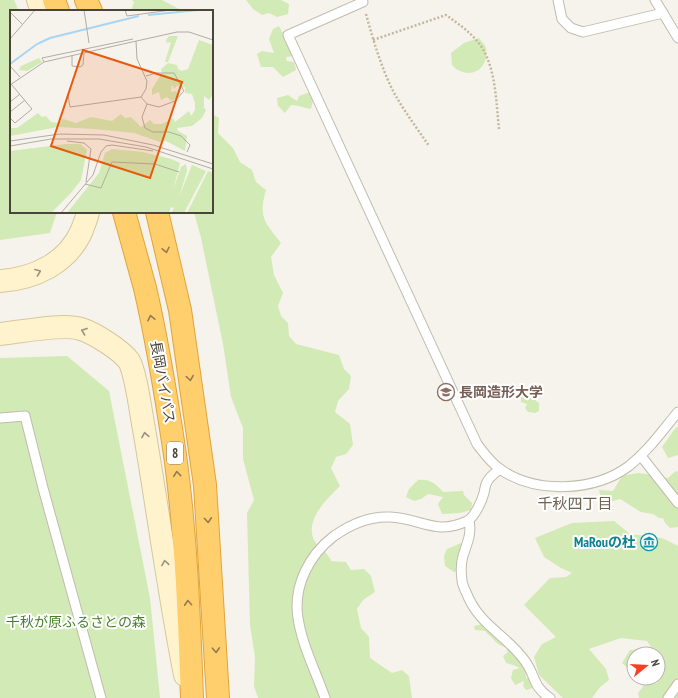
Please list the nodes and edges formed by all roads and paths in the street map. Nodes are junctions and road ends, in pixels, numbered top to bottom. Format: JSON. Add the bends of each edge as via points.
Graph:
{"nodes":[{"id":1,"x":38,"y":0,"type":"edge"},
{"id":2,"x":54,"y":0,"type":"edge"},
{"id":3,"x":86,"y":0,"type":"edge"},
{"id":4,"x":558,"y":0,"type":"edge"},
{"id":5,"x":655,"y":0,"type":"edge"},
{"id":6,"x":363,"y":2,"type":"joint"},
{"id":7,"x":42,"y":10,"type":"edge"},
{"id":8,"x":58,"y":10,"type":"edge"},
{"id":9,"x":91,"y":10,"type":"edge"},
{"id":10,"x":664,"y":13,"type":"junction"},
{"id":11,"x":678,"y":38,"type":"edge"},
{"id":12,"x":373,"y":40,"type":"junction"},
{"id":13,"x":500,"y":129,"type":"dead end"},
{"id":14,"x":429,"y":146,"type":"dead end"},
{"id":15,"x":88,"y":213,"type":"edge"},
{"id":16,"x":124,"y":213,"type":"edge"},
{"id":17,"x":157,"y":213,"type":"edge"},
{"id":18,"x":0,"y":281,"type":"edge"},
{"id":19,"x":0,"y":334,"type":"edge"},
{"id":20,"x":678,"y":412,"type":"edge"},
{"id":21,"x":0,"y":418,"type":"edge"},
{"id":22,"x":641,"y":456,"type":"junction"},
{"id":23,"x":500,"y":469,"type":"junction"},
{"id":24,"x":678,"y":503,"type":"edge"},
{"id":25,"x":469,"y":521,"type":"junction"},
{"id":26,"x":678,"y":684,"type":"edge"},
{"id":27,"x":101,"y":698,"type":"edge"},
{"id":28,"x":189,"y":698,"type":"edge"},
{"id":29,"x":192,"y":698,"type":"edge"},
{"id":30,"x":218,"y":698,"type":"edge"},
{"id":31,"x":325,"y":698,"type":"edge"},
{"id":32,"x":550,"y":698,"type":"edge"},
{"id":33,"x":668,"y":698,"type":"edge"}],
"edges":[{"from":1,"to":7,"type":"street"},
{"from":2,"to":8,"type":"highway"},
{"from":3,"to":9,"type":"highway"},
{"from":4,"to":10,"type":"lane","via":[[562,19],[571,28],[583,32]]},
{"from":5,"to":10,"type":"lane"},
{"from":6,"to":12,"type":"path"},
{"from":6,"to":23,"type":"lane","via":[[288,35],[477,444],[487,458]]},
{"from":10,"to":11,"type":"lane"},
{"from":12,"to":13,"type":"path","via":[[446,15],[478,42],[487,57]]},
{"from":12,"to":14,"type":"path","via":[[392,89]]},
{"from":18,"to":15,"type":"street","one_way":true,"via":[[46,269],[62,258],[77,241]]},
{"from":29,"to":16,"type":"highway","name":"長岡バイパス","number":"8","one_way":true,"via":[[188,604],[174,449],[145,288]]},
{"from":17,"to":30,"type":"highway","name":"長岡バイパス","number":"8","one_way":true,"via":[[180,310],[205,485]]},
{"from":28,"to":19,"type":"street","one_way":true,"via":[[138,396],[129,362],[108,344],[81,328],[64,326]]},
{"from":20,"to":22,"type":"lane"},
{"from":21,"to":27,"type":"lane","via":[[25,416]]},
{"from":22,"to":23,"type":"lane","via":[[612,476],[560,488],[529,483]]},
{"from":22,"to":24,"type":"lane"},
{"from":23,"to":25,"type":"lane","via":[[486,484],[481,503]]},
{"from":25,"to":31,"type":"lane","via":[[443,528],[401,518],[372,518],[350,526],[331,538],[310,560],[298,596],[298,617]]},
{"from":25,"to":32,"type":"lane","via":[[470,537],[463,558],[462,581],[471,605],[525,661],[534,683],[541,693]]},
{"from":26,"to":33,"type":"lane"}]}
